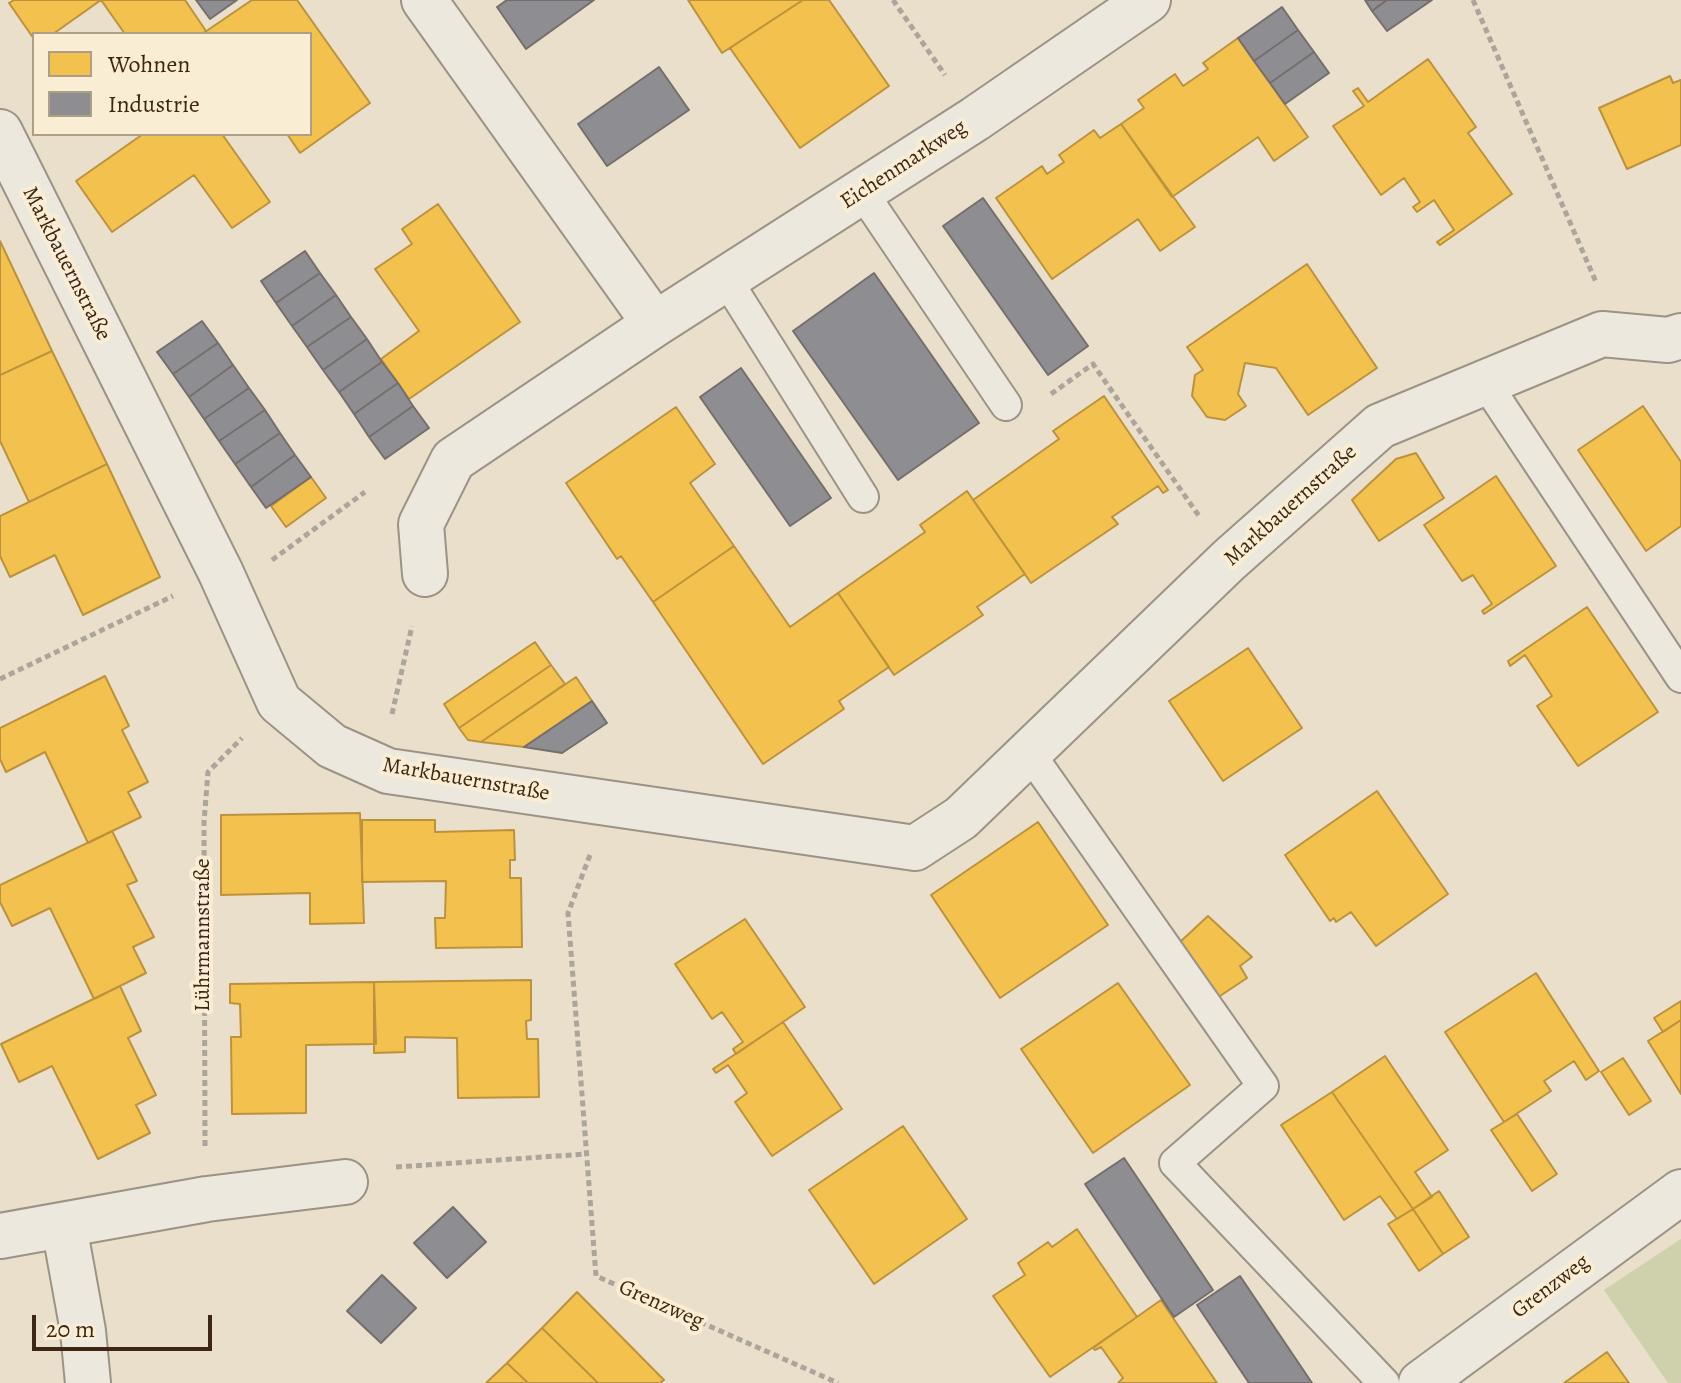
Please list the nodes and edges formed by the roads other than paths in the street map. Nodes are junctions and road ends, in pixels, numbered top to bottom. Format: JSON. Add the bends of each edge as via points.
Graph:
{"nodes":[{"id":1,"x":424,"y":0,"type":"edge"},
{"id":2,"x":1148,"y":0,"type":"edge"},
{"id":3,"x":0,"y":132,"type":"edge"},
{"id":4,"x":862,"y":192,"type":"junction"},
{"id":5,"x":726,"y":279,"type":"junction"},
{"id":6,"x":655,"y":324,"type":"junction"},
{"id":7,"x":1681,"y":336,"type":"edge"},
{"id":8,"x":1485,"y":382,"type":"junction"},
{"id":9,"x":1006,"y":405,"type":"road end"},
{"id":10,"x":863,"y":497,"type":"dead end"},
{"id":11,"x":425,"y":574,"type":"road end"},
{"id":12,"x":1681,"y":677,"type":"edge"},
{"id":13,"x":1030,"y":754,"type":"junction"},
{"id":14,"x":345,"y":1182,"type":"road end"},
{"id":15,"x":1681,"y":1192,"type":"edge"},
{"id":16,"x":64,"y":1226,"type":"junction"},
{"id":17,"x":0,"y":1236,"type":"edge"},
{"id":18,"x":88,"y":1383,"type":"edge"},
{"id":19,"x":1384,"y":1383,"type":"edge"},
{"id":20,"x":1421,"y":1383,"type":"edge"}],
"edges":[{"from":1,"to":6,"type":"street"},
{"from":2,"to":4,"type":"street","name":"Eichenmarkweg"},
{"from":3,"to":13,"type":"street","name":"Markbauernstraße","via":[[221,573],[279,702],[332,746],[388,771],[915,848],[961,818]]},
{"from":4,"to":5,"type":"street","name":"Eichenmarkweg"},
{"from":4,"to":9,"type":"lane"},
{"from":5,"to":6,"type":"street","name":"Eichenmarkweg"},
{"from":5,"to":10,"type":"lane"},
{"from":6,"to":11,"type":"street","name":"Eichenmarkweg","via":[[453,460],[421,524]]},
{"from":7,"to":8,"type":"street","name":"Markbauernstraße","via":[[1668,340],[1602,334]]},
{"from":8,"to":12,"type":"lane"},
{"from":8,"to":13,"type":"street","name":"Markbauernstraße","via":[[1380,426],[1229,560]]},
{"from":13,"to":19,"type":"lane","via":[[1263,1086],[1175,1163]]},
{"from":14,"to":16,"type":"street","via":[[207,1199]]},
{"from":15,"to":20,"type":"street","name":"Grenzweg"},
{"from":16,"to":17,"type":"street"},
{"from":16,"to":18,"type":"street"}]}
